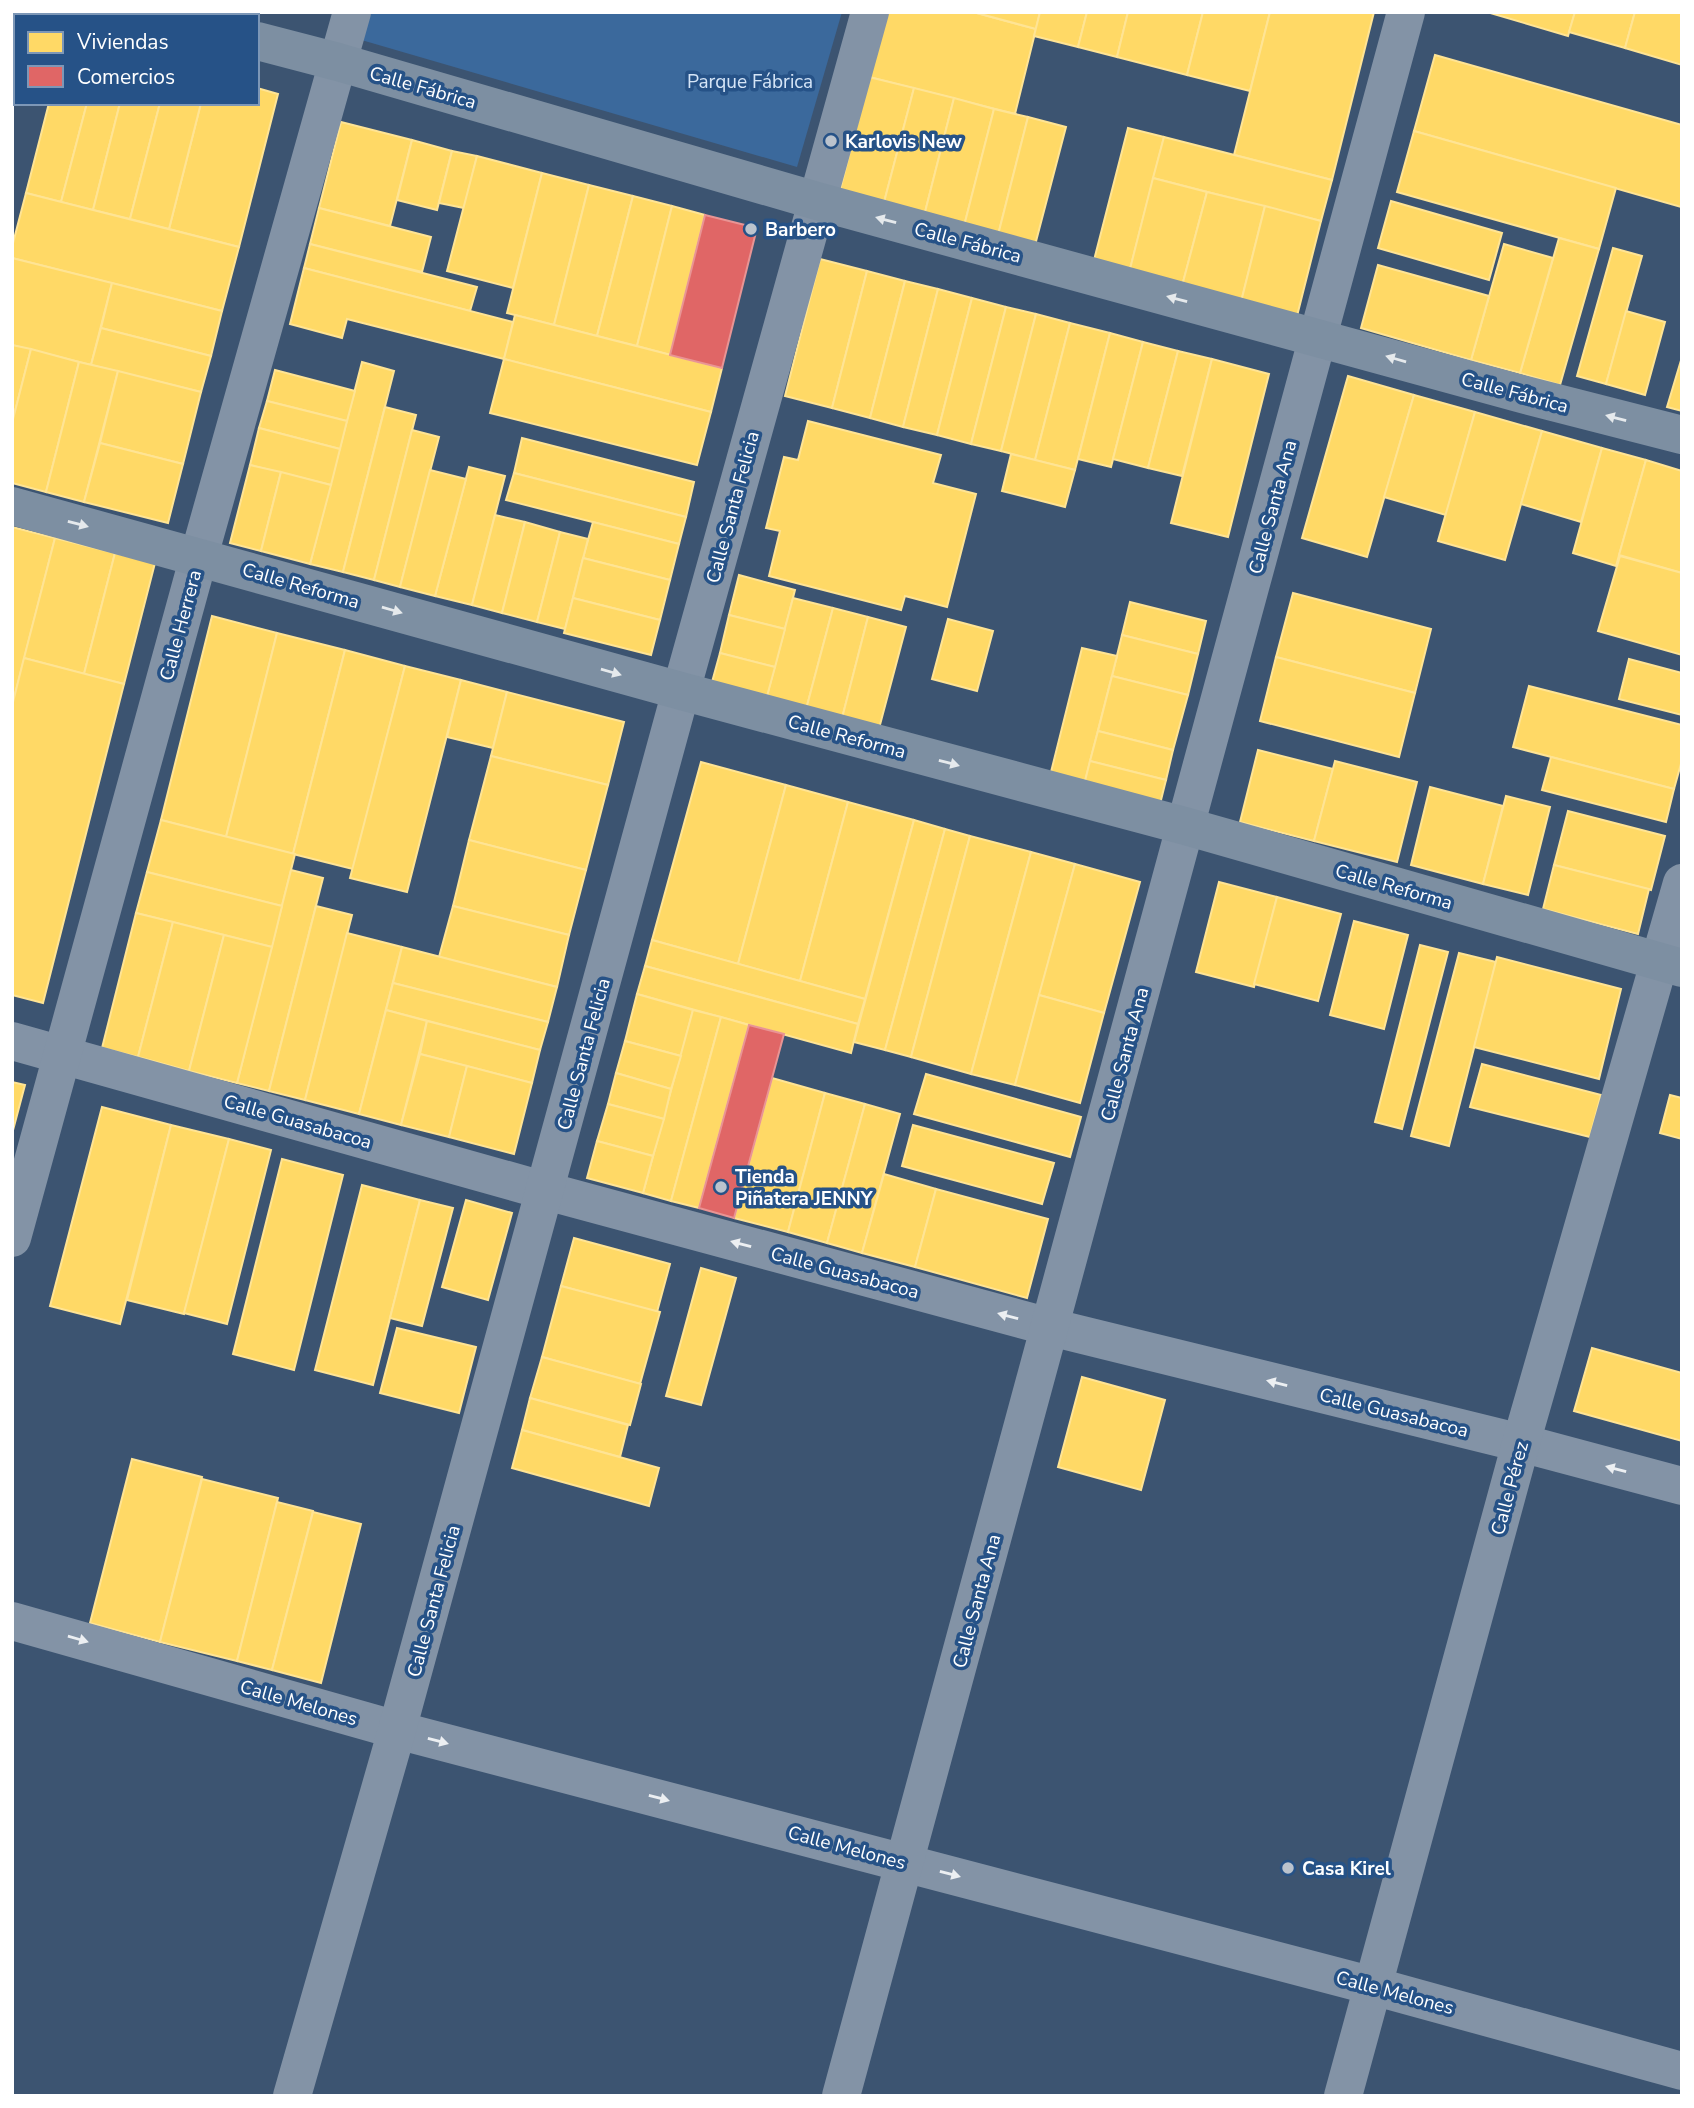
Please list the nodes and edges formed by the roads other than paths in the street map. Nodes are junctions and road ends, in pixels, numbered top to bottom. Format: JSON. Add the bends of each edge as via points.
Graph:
{"nodes":[{"id":1,"x":352,"y":12,"type":"edge"},
{"id":2,"x":870,"y":12,"type":"edge"},
{"id":3,"x":1406,"y":12,"type":"edge"},
{"id":4,"x":259,"y":42,"type":"edge"},
{"id":5,"x":338,"y":62,"type":"junction"},
{"id":6,"x":817,"y":201,"type":"junction"},
{"id":7,"x":1318,"y":337,"type":"junction"},
{"id":8,"x":1682,"y":435,"type":"edge"},
{"id":9,"x":12,"y":506,"type":"edge"},
{"id":10,"x":199,"y":556,"type":"junction"},
{"id":11,"x":681,"y":691,"type":"junction"},
{"id":12,"x":1185,"y":826,"type":"junction"},
{"id":13,"x":1682,"y":883,"type":"edge"},
{"id":14,"x":1671,"y":965,"type":"edge"},
{"id":15,"x":12,"y":1041,"type":"edge"},
{"id":16,"x":63,"y":1055,"type":"junction"},
{"id":17,"x":546,"y":1191,"type":"junction"},
{"id":18,"x":12,"y":1238,"type":"edge"},
{"id":19,"x":1050,"y":1327,"type":"junction"},
{"id":20,"x":1521,"y":1443,"type":"junction"},
{"id":21,"x":1682,"y":1486,"type":"edge"},
{"id":22,"x":12,"y":1621,"type":"edge"},
{"id":23,"x":397,"y":1730,"type":"junction"},
{"id":24,"x":905,"y":1863,"type":"junction"},
{"id":25,"x":1373,"y":1986,"type":"junction"},
{"id":26,"x":1682,"y":2071,"type":"edge"},
{"id":27,"x":292,"y":2096,"type":"edge"},
{"id":28,"x":841,"y":2096,"type":"edge"},
{"id":29,"x":1343,"y":2096,"type":"edge"}],
"edges":[{"from":1,"to":5,"type":"street","name":"Calle Herrera"},
{"from":2,"to":6,"type":"street","name":"Calle Santa Felicia"},
{"from":3,"to":7,"type":"street","name":"Calle Santa Ana"},
{"from":4,"to":5,"type":"street","name":"Calle Fábrica"},
{"from":5,"to":6,"type":"street","name":"Calle Fábrica"},
{"from":5,"to":10,"type":"street","name":"Calle Herrera"},
{"from":7,"to":6,"type":"street","name":"Calle Fábrica","one_way":true},
{"from":6,"to":11,"type":"street","name":"Calle Santa Felicia"},
{"from":8,"to":7,"type":"street","name":"Calle Fábrica","one_way":true},
{"from":7,"to":12,"type":"street","name":"Calle Santa Ana"},
{"from":9,"to":10,"type":"street","name":"Calle Reforma","one_way":true},
{"from":10,"to":11,"type":"street","name":"Calle Reforma","one_way":true},
{"from":10,"to":16,"type":"street","name":"Calle Herrera"},
{"from":11,"to":12,"type":"street","name":"Calle Reforma","one_way":true},
{"from":11,"to":17,"type":"street","name":"Calle Santa Felicia"},
{"from":12,"to":14,"type":"street","name":"Calle Reforma"},
{"from":12,"to":19,"type":"street","name":"Calle Santa Ana"},
{"from":13,"to":14,"type":"street","name":"Calle Pérez"},
{"from":14,"to":20,"type":"street","name":"Calle Pérez"},
{"from":15,"to":16,"type":"street","name":"Calle Guasabacoa"},
{"from":16,"to":17,"type":"street","name":"Calle Guasabacoa"},
{"from":16,"to":18,"type":"street","name":"Calle Herrera"},
{"from":19,"to":17,"type":"street","name":"Calle Guasabacoa","one_way":true},
{"from":17,"to":23,"type":"street","name":"Calle Santa Felicia"},
{"from":20,"to":19,"type":"street","name":"Calle Guasabacoa","one_way":true},
{"from":19,"to":24,"type":"street","name":"Calle Santa Ana"},
{"from":21,"to":20,"type":"street","name":"Calle Guasabacoa","one_way":true},
{"from":20,"to":25,"type":"street","name":"Calle Pérez"},
{"from":22,"to":23,"type":"street","name":"Calle Melones","one_way":true},
{"from":23,"to":24,"type":"street","name":"Calle Melones","one_way":true},
{"from":23,"to":27,"type":"street","name":"Calle Santa Felicia"},
{"from":24,"to":25,"type":"street","name":"Calle Melones","one_way":true},
{"from":24,"to":28,"type":"street","name":"Calle Santa Ana"},
{"from":25,"to":26,"type":"street","name":"Calle Melones"},
{"from":25,"to":29,"type":"street","name":"Calle Pérez"}]}
